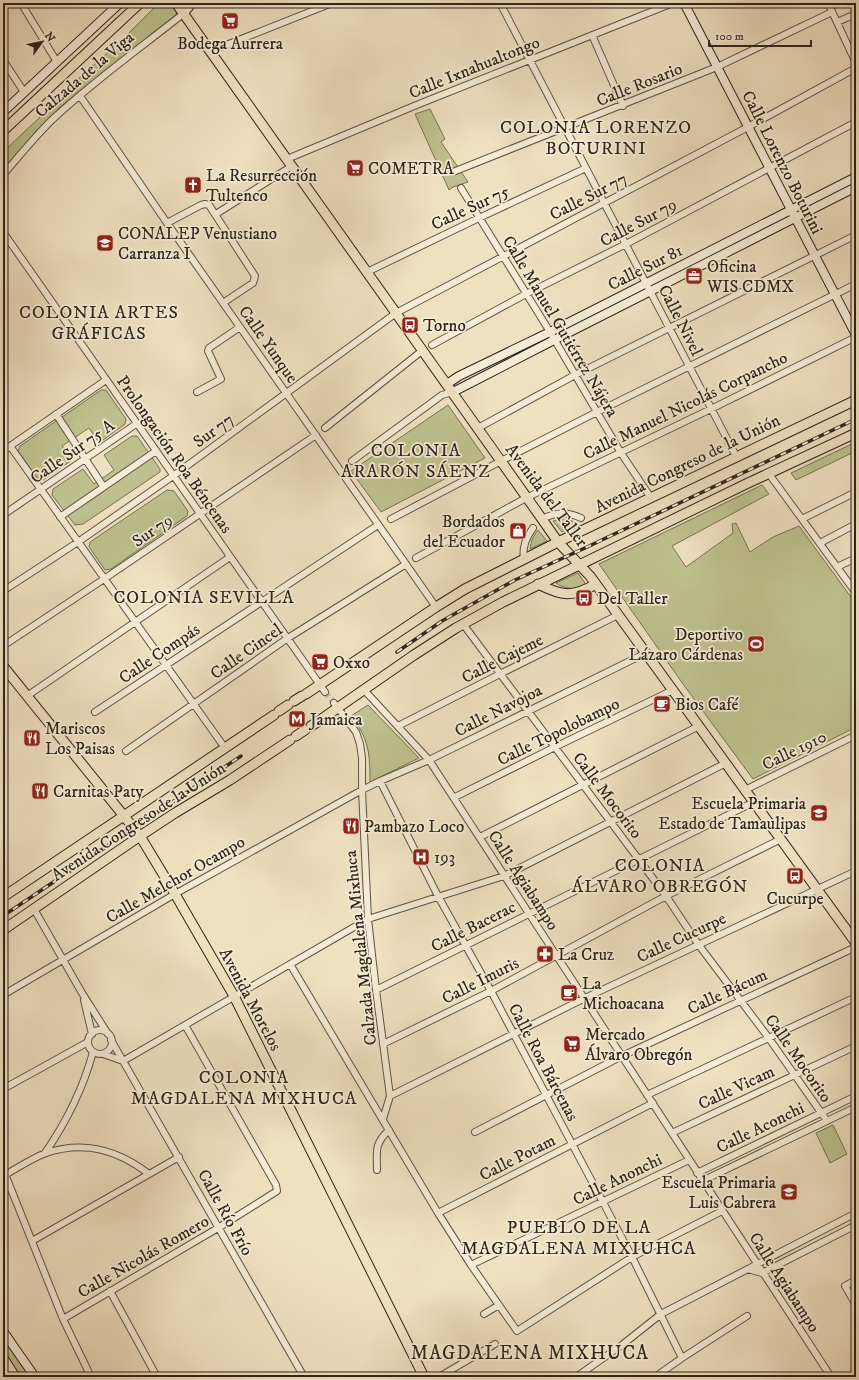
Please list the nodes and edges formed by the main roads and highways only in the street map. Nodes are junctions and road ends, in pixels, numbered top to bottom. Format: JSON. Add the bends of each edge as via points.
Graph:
{"nodes":[{"id":1,"x":140,"y":3,"type":"edge"},
{"id":2,"x":176,"y":3,"type":"edge"},
{"id":3,"x":3,"y":132,"type":"edge"},
{"id":4,"x":856,"y":400,"type":"edge"},
{"id":5,"x":856,"y":433,"type":"edge"},
{"id":6,"x":558,"y":542,"type":"junction"},
{"id":7,"x":580,"y":564,"type":"junction"},
{"id":8,"x":538,"y":584,"type":"junction"},
{"id":9,"x":596,"y":584,"type":"junction"},
{"id":10,"x":3,"y":666,"type":"edge"},
{"id":11,"x":124,"y":816,"type":"junction"},
{"id":12,"x":140,"y":836,"type":"junction"},
{"id":13,"x":3,"y":898,"type":"edge"},
{"id":14,"x":3,"y":930,"type":"edge"},
{"id":15,"x":856,"y":943,"type":"edge"},
{"id":16,"x":3,"y":1360,"type":"edge"},
{"id":17,"x":14,"y":1377,"type":"edge"},
{"id":18,"x":424,"y":1377,"type":"edge"}],
"edges":[{"from":1,"to":3,"type":"main road","name":"Calzada de la Viga"},
{"from":2,"to":6,"type":"main road","name":"Avenida del Taller"},
{"from":4,"to":6,"type":"main road","name":"Avenida Congreso de la Unión"},
{"from":5,"to":7,"type":"main road","name":"Avenida Congreso de la Unión"},
{"from":6,"to":7,"type":"main road","name":"Avenida del Taller"},
{"from":6,"to":11,"type":"main road","name":"Avenida Congreso de la Unión","via":[[465,589],[436,607],[322,688],[276,713]]},
{"from":7,"to":8,"type":"main road","name":"Avenida Congreso de la Unión"},
{"from":7,"to":9,"type":"main road","name":"Avenida del Taller"},
{"from":8,"to":9,"type":"main road","via":[[557,592],[573,594]]},
{"from":8,"to":12,"type":"main road","name":"Avenida Congreso de la Unión","via":[[463,624],[364,690],[336,705],[314,724],[230,780]]},
{"from":9,"to":15,"type":"main road","name":"Avenida del Taller"},
{"from":10,"to":11,"type":"main road","name":"Avenida Morelos"},
{"from":11,"to":12,"type":"main road","name":"Avenida Morelos"},
{"from":11,"to":13,"type":"main road","name":"Avenida Congreso de la Unión"},
{"from":12,"to":14,"type":"main road","name":"Avenida Congreso de la Unión"},
{"from":12,"to":18,"type":"main road","name":"Avenida Morelos","via":[[179,892],[234,996]]},
{"from":16,"to":17,"type":"highway"}]}
